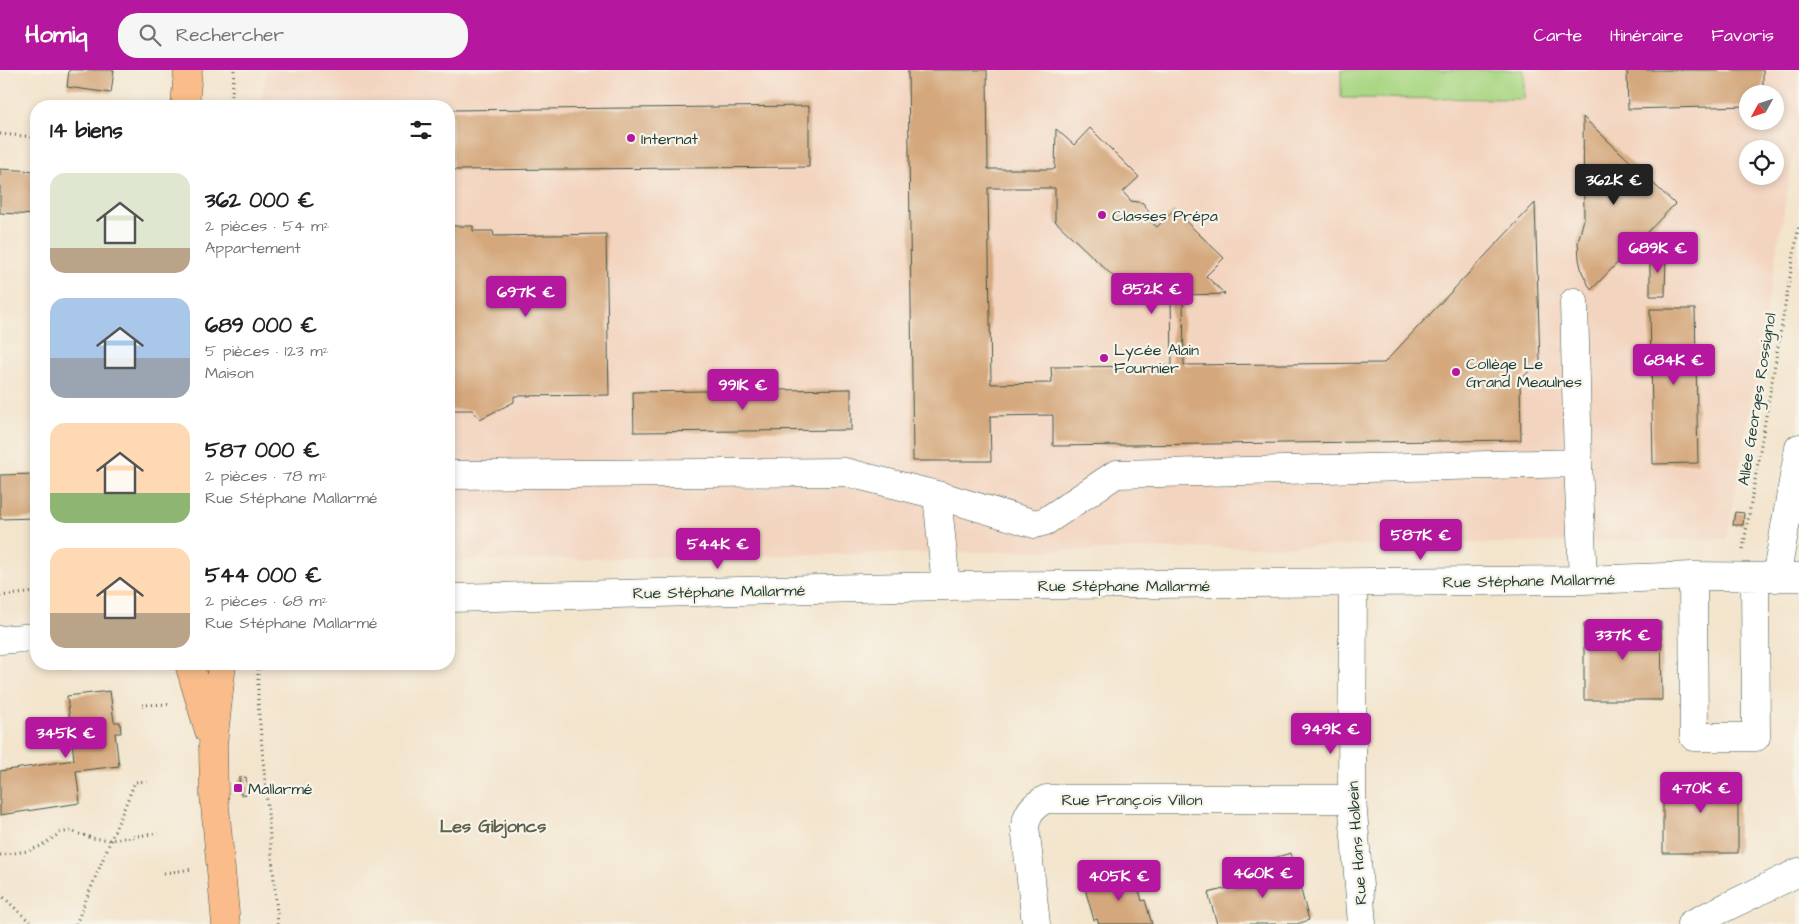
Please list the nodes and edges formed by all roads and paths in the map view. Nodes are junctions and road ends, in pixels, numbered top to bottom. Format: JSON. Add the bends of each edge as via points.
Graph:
{"nodes":[{"id":1,"x":188,"y":70,"type":"edge"},
{"id":2,"x":234,"y":70,"type":"edge"},
{"id":3,"x":186,"y":100,"type":"edge"},
{"id":4,"x":232,"y":100,"type":"edge"},
{"id":5,"x":0,"y":134,"type":"edge"},
{"id":6,"x":30,"y":136,"type":"edge"},
{"id":7,"x":1799,"y":225,"type":"edge"},
{"id":8,"x":1574,"y":302,"type":"dead end"},
{"id":9,"x":1799,"y":448,"type":"edge"},
{"id":10,"x":1578,"y":463,"type":"junction"},
{"id":11,"x":455,"y":475,"type":"edge"},
{"id":12,"x":937,"y":495,"type":"junction"},
{"id":13,"x":1693,"y":576,"type":"junction"},
{"id":14,"x":1766,"y":577,"type":"edge"},
{"id":15,"x":1584,"y":580,"type":"junction"},
{"id":16,"x":1353,"y":583,"type":"junction"},
{"id":17,"x":946,"y":586,"type":"junction"},
{"id":18,"x":30,"y":593,"type":"edge"},
{"id":19,"x":0,"y":596,"type":"edge"},
{"id":20,"x":455,"y":598,"type":"edge"},
{"id":21,"x":30,"y":637,"type":"edge"},
{"id":22,"x":0,"y":640,"type":"edge"},
{"id":23,"x":191,"y":670,"type":"edge"},
{"id":24,"x":221,"y":670,"type":"edge"},
{"id":25,"x":258,"y":670,"type":"edge"},
{"id":26,"x":213,"y":745,"type":"junction"},
{"id":27,"x":151,"y":781,"type":"dead end"},
{"id":28,"x":1352,"y":799,"type":"junction"},
{"id":29,"x":158,"y":833,"type":"dead end"},
{"id":30,"x":111,"y":840,"type":"junction"},
{"id":31,"x":0,"y":855,"type":"edge"},
{"id":32,"x":197,"y":868,"type":"dead end"},
{"id":33,"x":1799,"y":872,"type":"edge"},
{"id":34,"x":164,"y":873,"type":"dead end"},
{"id":35,"x":0,"y":894,"type":"edge"},
{"id":36,"x":32,"y":924,"type":"edge"},
{"id":37,"x":76,"y":924,"type":"edge"},
{"id":38,"x":226,"y":924,"type":"edge"},
{"id":39,"x":278,"y":924,"type":"edge"},
{"id":40,"x":1036,"y":924,"type":"edge"},
{"id":41,"x":1362,"y":924,"type":"edge"},
{"id":42,"x":1691,"y":924,"type":"edge"}],
"edges":[{"from":1,"to":3,"type":"main road"},
{"from":2,"to":4,"type":"path"},
{"from":5,"to":6,"type":"path"},
{"from":7,"to":14,"type":"path","name":"Allée Georges Rossignol","via":[[1746,536]]},
{"from":8,"to":10,"type":"street"},
{"from":9,"to":14,"type":"street"},
{"from":10,"to":12,"type":"street","via":[[1116,474],[1046,521],[1035,524]]},
{"from":10,"to":15,"type":"street"},
{"from":11,"to":12,"type":"street","via":[[845,472]]},
{"from":12,"to":17,"type":"street"},
{"from":13,"to":14,"type":"street","name":"Rue Stéphane Mallarmé"},
{"from":13,"to":14,"type":"street","via":[[1694,737],[1756,737]]},
{"from":13,"to":15,"type":"street","name":"Rue Stéphane Mallarmé"},
{"from":15,"to":16,"type":"street","name":"Rue Stéphane Mallarmé"},
{"from":16,"to":17,"type":"street","name":"Rue Stéphane Mallarmé"},
{"from":16,"to":28,"type":"street","name":"Rue Hans Holbein"},
{"from":17,"to":20,"type":"street","name":"Rue Stéphane Mallarmé"},
{"from":18,"to":19,"type":"path"},
{"from":21,"to":22,"type":"street"},
{"from":23,"to":26,"type":"main road"},
{"from":24,"to":26,"type":"main road"},
{"from":25,"to":39,"type":"path","via":[[258,702]]},
{"from":26,"to":38,"type":"main road","via":[[214,795]]},
{"from":27,"to":30,"type":"path","via":[[135,782]]},
{"from":28,"to":40,"type":"street","name":"Rue François Villon","via":[[1046,799],[1028,813],[1025,826]]},
{"from":28,"to":41,"type":"street","name":"Rue Hans Holbein"},
{"from":29,"to":30,"type":"path"},
{"from":30,"to":31,"type":"path","via":[[70,831],[28,851]]},
{"from":30,"to":37,"type":"path"},
{"from":32,"to":34,"type":"path"},
{"from":33,"to":42,"type":"street"},
{"from":35,"to":36,"type":"path"}]}
